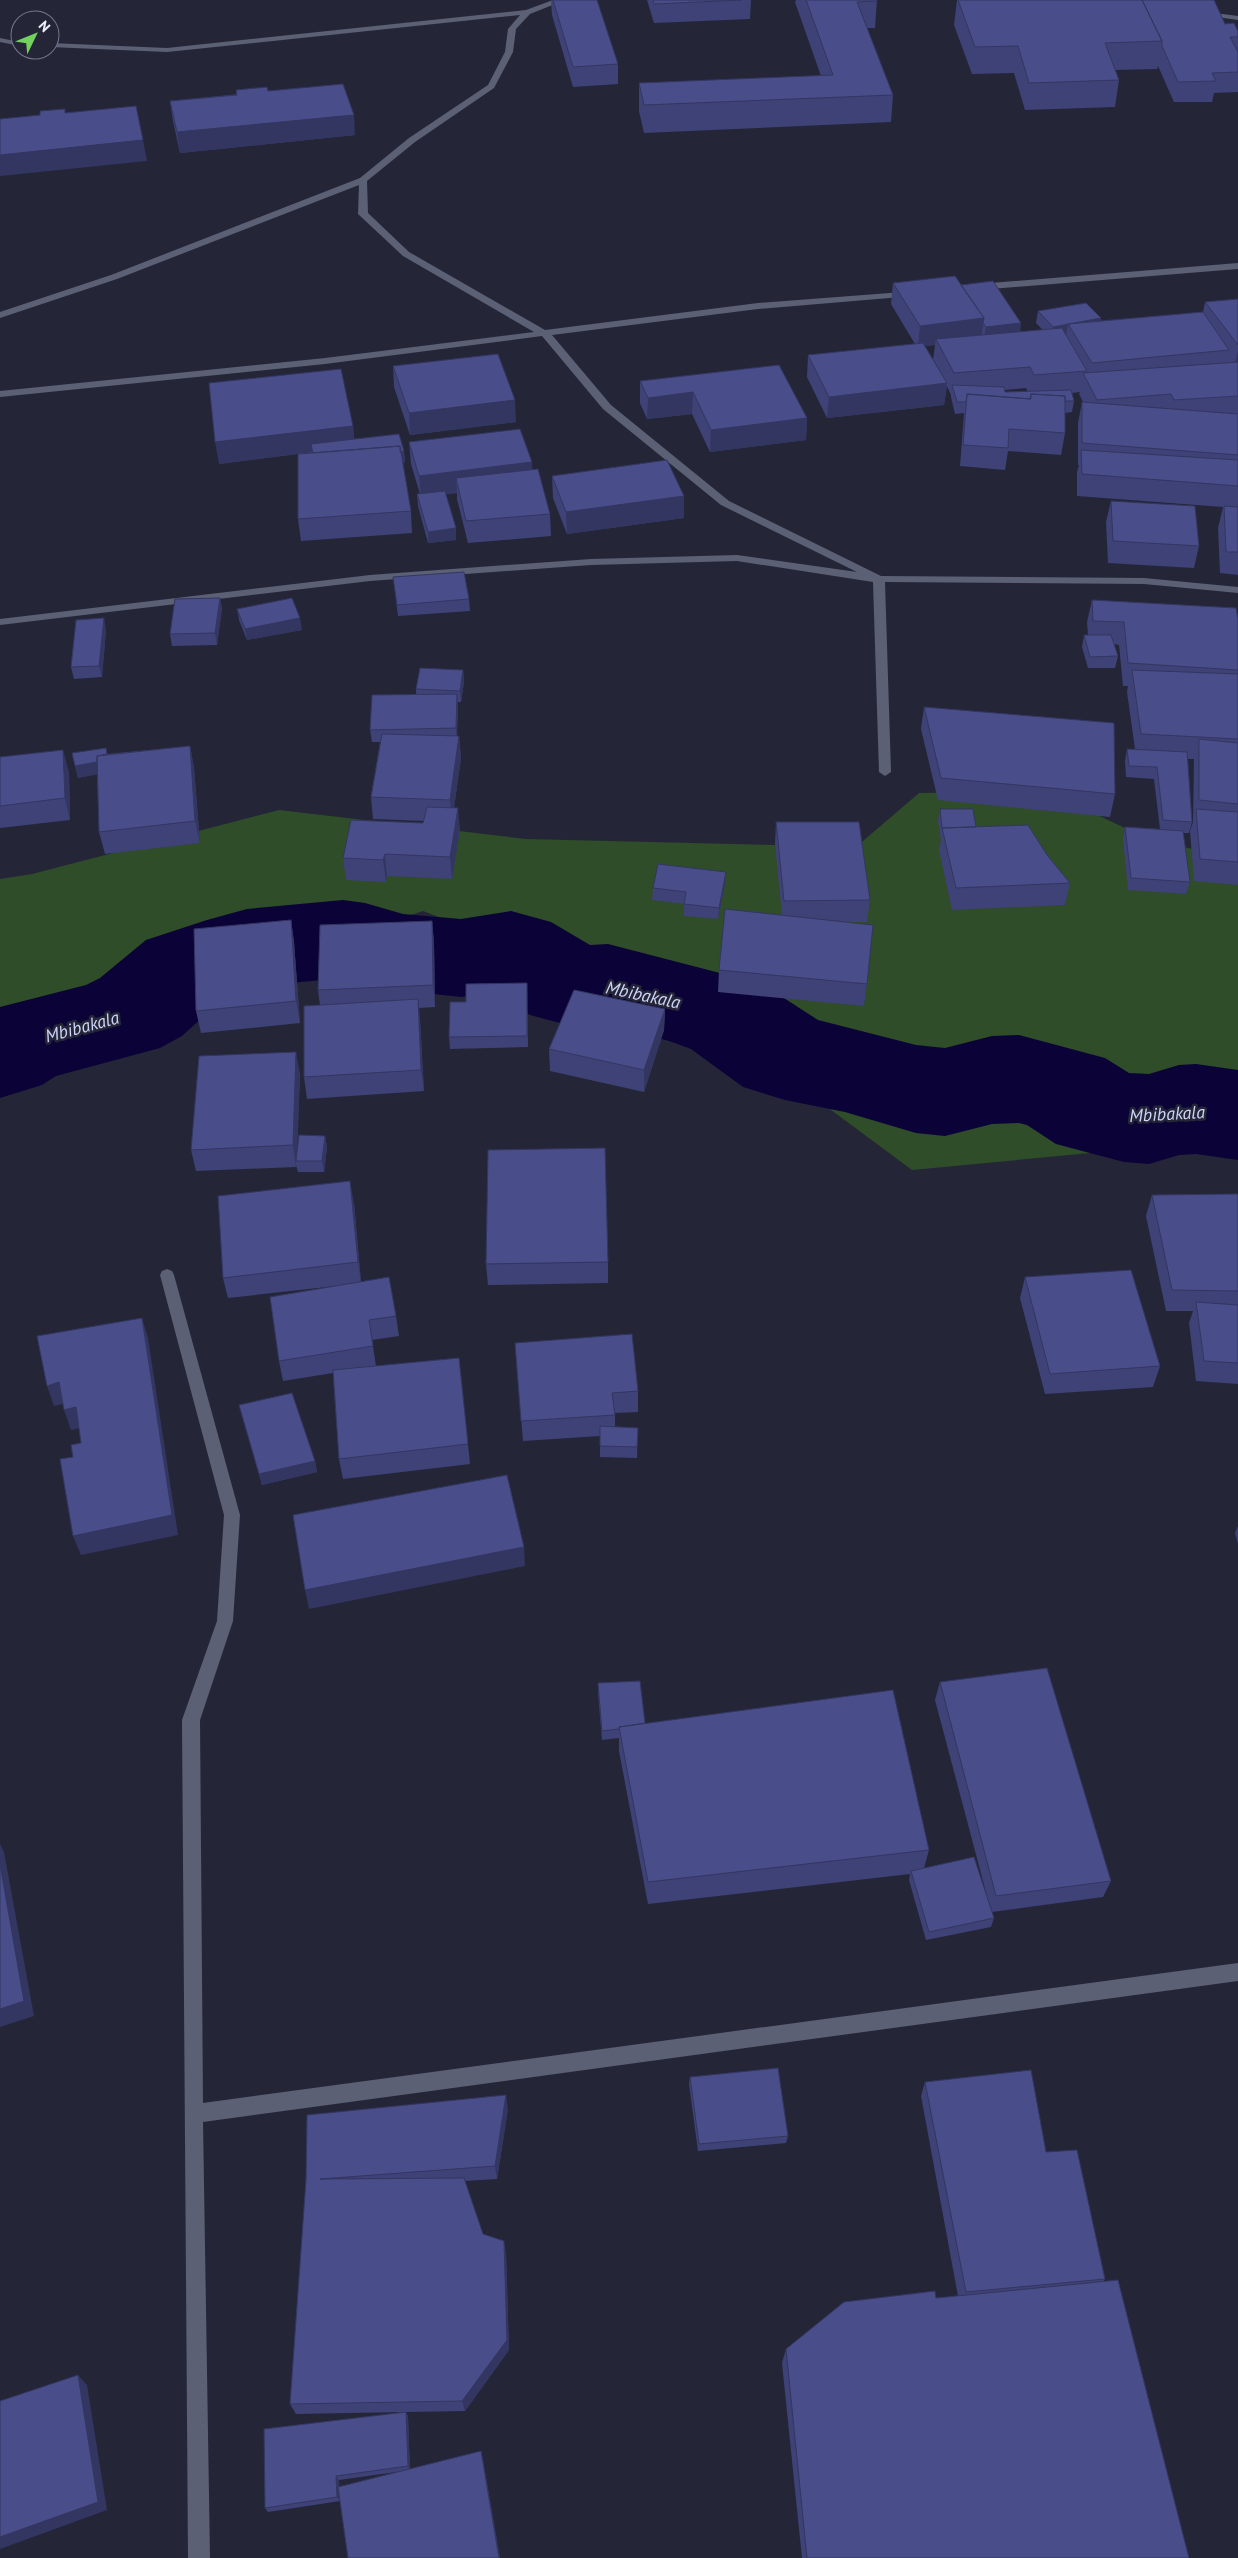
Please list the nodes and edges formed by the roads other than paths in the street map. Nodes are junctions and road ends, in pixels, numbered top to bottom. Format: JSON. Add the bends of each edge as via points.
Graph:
{"nodes":[{"id":1,"x":561,"y":0,"type":"edge"},
{"id":2,"x":1192,"y":11,"type":"edge"},
{"id":3,"x":527,"y":12,"type":"junction"},
{"id":4,"x":1238,"y":18,"type":"edge"},
{"id":5,"x":60,"y":45,"type":"edge"},
{"id":6,"x":362,"y":180,"type":"junction"},
{"id":7,"x":1238,"y":266,"type":"edge"},
{"id":8,"x":971,"y":288,"type":"edge"},
{"id":9,"x":923,"y":292,"type":"edge"},
{"id":10,"x":0,"y":316,"type":"edge"},
{"id":11,"x":547,"y":335,"type":"junction"},
{"id":12,"x":0,"y":394,"type":"edge"},
{"id":13,"x":879,"y":579,"type":"junction"},
{"id":14,"x":1238,"y":590,"type":"edge"},
{"id":15,"x":0,"y":622,"type":"edge"},
{"id":16,"x":885,"y":772,"type":"dead end"},
{"id":17,"x":167,"y":1275,"type":"dead end"},
{"id":18,"x":1238,"y":1972,"type":"edge"},
{"id":19,"x":193,"y":2114,"type":"junction"},
{"id":20,"x":199,"y":2558,"type":"edge"}],
"edges":[{"from":1,"to":3,"type":"street"},
{"from":2,"to":4,"type":"street"},
{"from":3,"to":5,"type":"street","via":[[167,50]]},
{"from":3,"to":6,"type":"street","via":[[512,30],[509,52],[491,86],[412,140]]},
{"from":6,"to":10,"type":"street","via":[[114,277]]},
{"from":6,"to":11,"type":"street","via":[[363,214],[406,254]]},
{"from":7,"to":8,"type":"street"},
{"from":9,"to":11,"type":"street","via":[[758,306]]},
{"from":11,"to":12,"type":"street"},
{"from":11,"to":13,"type":"street","via":[[607,407],[725,502]]},
{"from":13,"to":14,"type":"street","via":[[1144,581]]},
{"from":13,"to":15,"type":"street","via":[[737,558],[591,562],[370,578]]},
{"from":13,"to":16,"type":"street"},
{"from":17,"to":19,"type":"street","via":[[232,1515],[226,1621],[191,1720]]},
{"from":18,"to":19,"type":"street"},
{"from":19,"to":20,"type":"street"}]}
